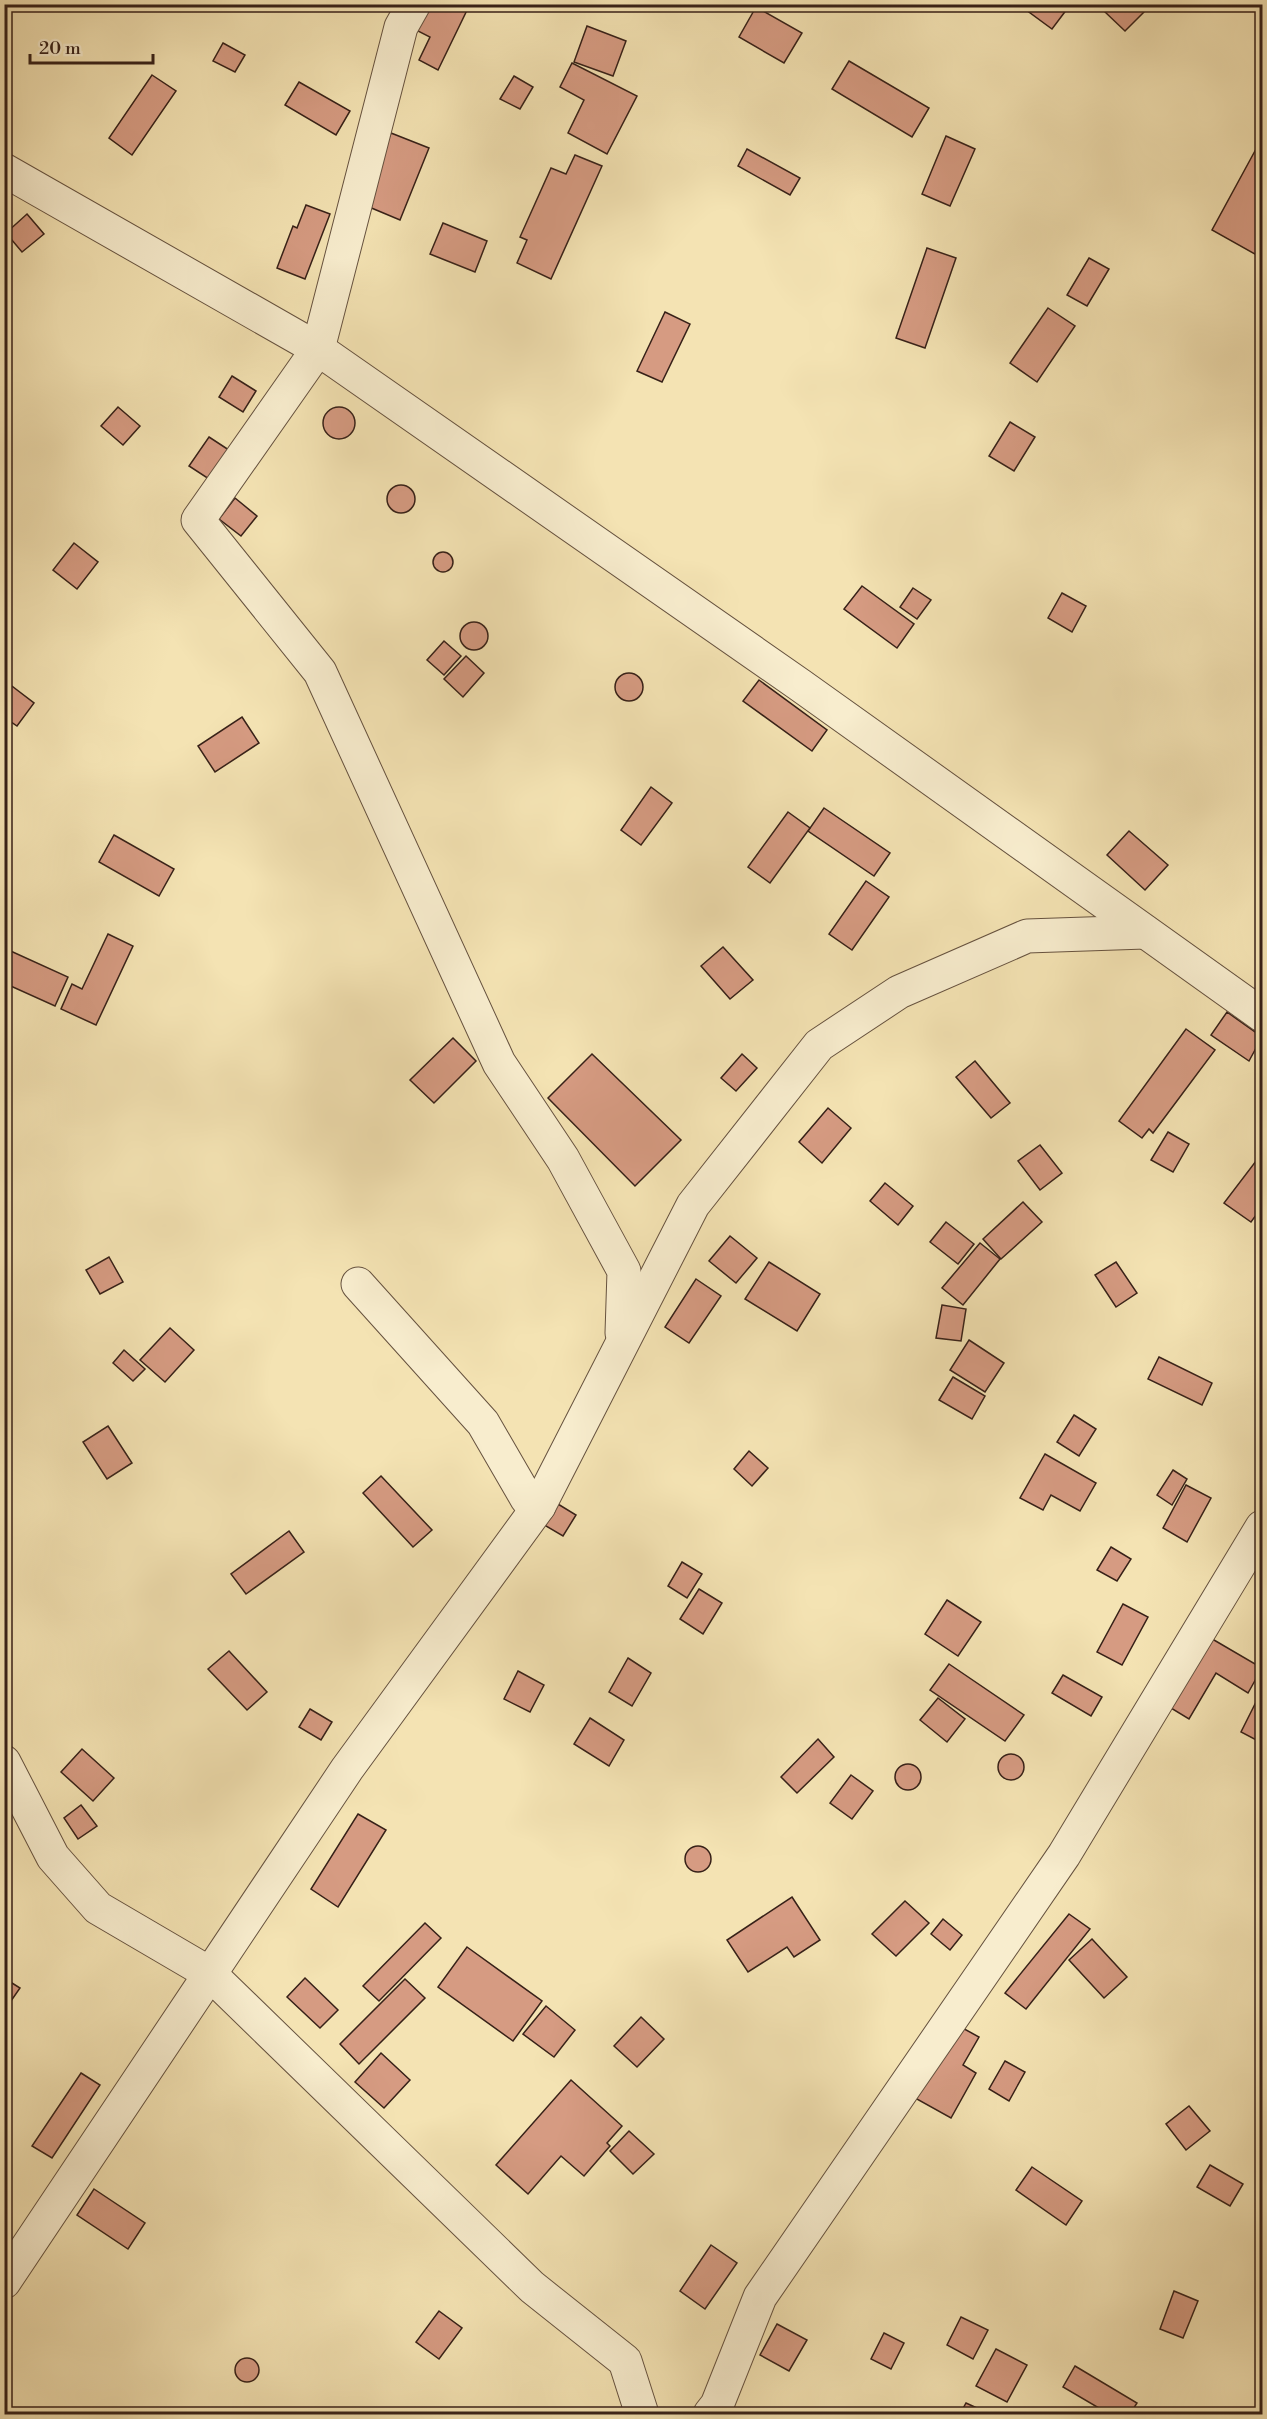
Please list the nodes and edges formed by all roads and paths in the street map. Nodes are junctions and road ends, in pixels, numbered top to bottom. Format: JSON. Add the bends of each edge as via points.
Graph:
{"nodes":[{"id":1,"x":414,"y":4,"type":"edge"},
{"id":2,"x":4,"y":170,"type":"edge"},
{"id":3,"x":318,"y":350,"type":"junction"},
{"id":4,"x":1145,"y":932,"type":"junction"},
{"id":5,"x":1263,"y":1015,"type":"edge"},
{"id":6,"x":358,"y":1284,"type":"dead end"},
{"id":7,"x":621,"y":1344,"type":"junction"},
{"id":8,"x":539,"y":1506,"type":"junction"},
{"id":9,"x":1263,"y":1527,"type":"edge"},
{"id":10,"x":4,"y":1762,"type":"edge"},
{"id":11,"x":209,"y":1973,"type":"junction"},
{"id":12,"x":4,"y":2283,"type":"edge"},
{"id":13,"x":719,"y":2411,"type":"edge"},
{"id":14,"x":642,"y":2415,"type":"edge"}],
"edges":[{"from":1,"to":3,"type":"street","via":[[401,27]]},
{"from":2,"to":3,"type":"street"},
{"from":3,"to":4,"type":"street","via":[[790,678]]},
{"from":3,"to":7,"type":"street","via":[[198,520],[320,672],[499,1064],[563,1159],[624,1271]]},
{"from":4,"to":5,"type":"street"},
{"from":4,"to":7,"type":"street","via":[[1027,936],[899,992],[819,1045],[693,1205]]},
{"from":6,"to":8,"type":"street","via":[[483,1423],[527,1499]]},
{"from":7,"to":8,"type":"street"},
{"from":8,"to":11,"type":"street","via":[[347,1769]]},
{"from":9,"to":13,"type":"street","via":[[1064,1855],[760,2297]]},
{"from":10,"to":11,"type":"street","via":[[53,1857],[98,1908]]},
{"from":11,"to":12,"type":"street"},
{"from":11,"to":14,"type":"street","via":[[532,2287],[625,2361]]}]}
